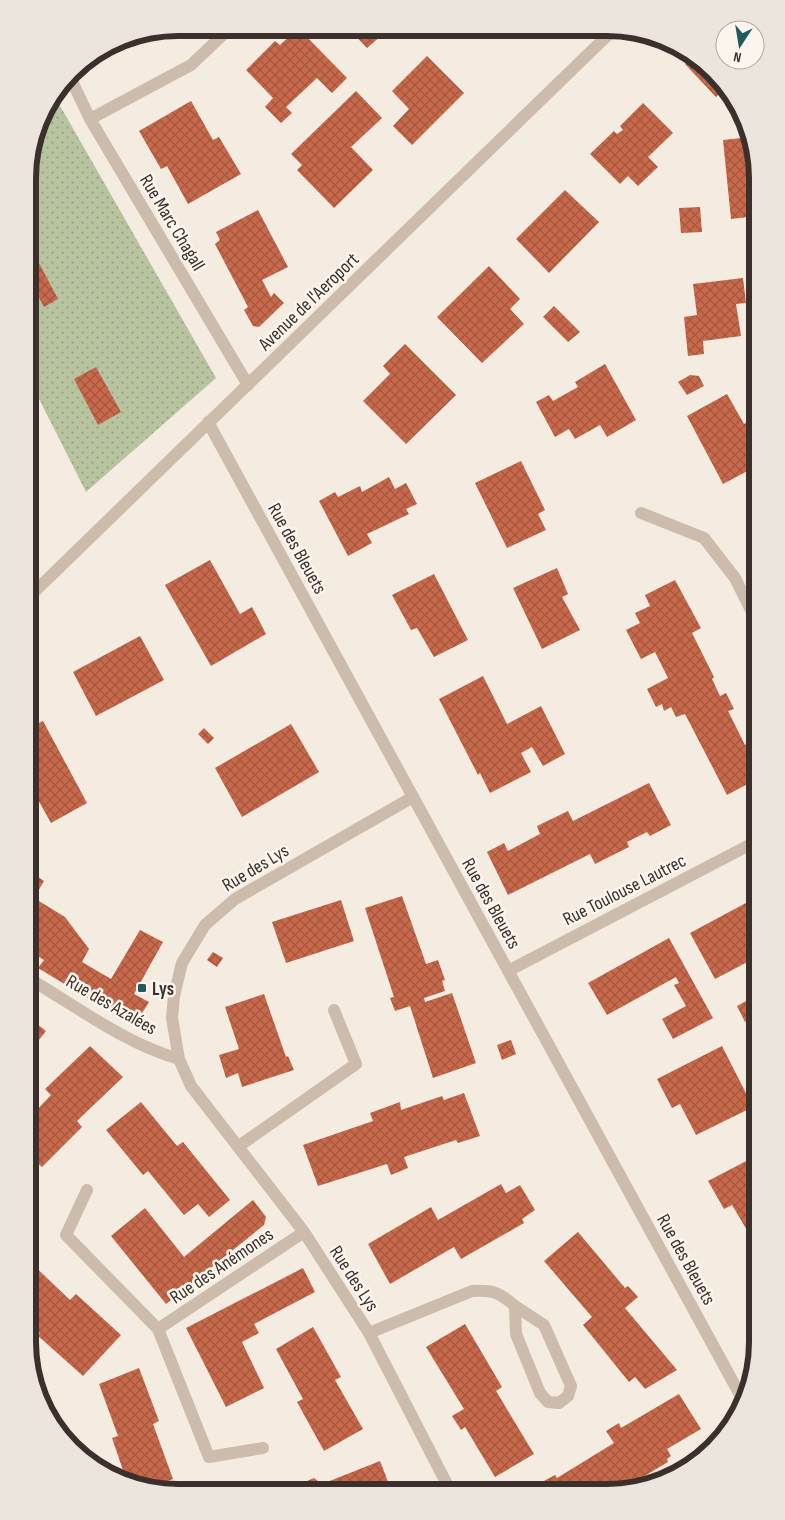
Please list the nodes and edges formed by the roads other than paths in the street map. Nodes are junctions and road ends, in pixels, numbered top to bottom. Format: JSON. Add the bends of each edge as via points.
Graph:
{"nodes":[{"id":1,"x":222,"y":36,"type":"edge"},
{"id":2,"x":607,"y":36,"type":"edge"},
{"id":3,"x":73,"y":84,"type":"edge"},
{"id":4,"x":90,"y":119,"type":"junction"},
{"id":5,"x":248,"y":385,"type":"junction"},
{"id":6,"x":208,"y":422,"type":"junction"},
{"id":7,"x":641,"y":513,"type":"dead end"},
{"id":8,"x":36,"y":590,"type":"edge"},
{"id":9,"x":749,"y":604,"type":"edge"},
{"id":10,"x":413,"y":797,"type":"junction"},
{"id":11,"x":748,"y":845,"type":"edge"},
{"id":12,"x":508,"y":971,"type":"junction"},
{"id":13,"x":36,"y":983,"type":"edge"},
{"id":14,"x":334,"y":1010,"type":"dead end"},
{"id":15,"x":179,"y":1059,"type":"junction"},
{"id":16,"x":238,"y":1146,"type":"junction"},
{"id":17,"x":88,"y":1190,"type":"dead end"},
{"id":18,"x":304,"y":1232,"type":"junction"},
{"id":19,"x":515,"y":1306,"type":"junction"},
{"id":20,"x":158,"y":1329,"type":"junction"},
{"id":21,"x":369,"y":1334,"type":"junction"},
{"id":22,"x":739,"y":1392,"type":"edge"},
{"id":23,"x":263,"y":1448,"type":"dead end"},
{"id":24,"x":447,"y":1484,"type":"edge"}],
"edges":[{"from":1,"to":4,"type":"street","via":[[191,65]]},
{"from":2,"to":5,"type":"street","name":"Avenue de l'Aeroport"},
{"from":3,"to":4,"type":"street","name":"Rue Marc Chagall"},
{"from":4,"to":5,"type":"street","name":"Rue Marc Chagall"},
{"from":5,"to":6,"type":"street","name":"Avenue de l'Aeroport"},
{"from":6,"to":8,"type":"street","name":"Avenue de l'Aeroport"},
{"from":6,"to":10,"type":"street","name":"Rue des Bleuets"},
{"from":7,"to":9,"type":"street","via":[[704,538],[736,578]]},
{"from":10,"to":12,"type":"street","name":"Rue des Bleuets"},
{"from":10,"to":15,"type":"street","name":"Rue des Lys","via":[[234,899],[205,925],[182,963],[174,996],[172,1018]]},
{"from":11,"to":12,"type":"street","name":"Rue Toulouse Lautrec"},
{"from":12,"to":22,"type":"street","name":"Rue des Bleuets"},
{"from":13,"to":15,"type":"street","name":"Rue des Azalées","via":[[129,1038]]},
{"from":14,"to":16,"type":"street","via":[[356,1064]]},
{"from":15,"to":16,"type":"street","name":"Rue des Lys","via":[[191,1086]]},
{"from":16,"to":18,"type":"street","name":"Rue des Lys"},
{"from":17,"to":20,"type":"street","via":[[66,1235]]},
{"from":18,"to":20,"type":"street","name":"Rue des Anémones"},
{"from":18,"to":21,"type":"street","name":"Rue des Lys"},
{"from":19,"to":19,"type":"street","name":"Rue des Lys","via":[[544,1325],[571,1386],[568,1396],[559,1403],[548,1402],[540,1393],[516,1334]]},
{"from":19,"to":21,"type":"street","name":"Rue des Lys","via":[[490,1290],[472,1291]]},
{"from":20,"to":23,"type":"street","via":[[209,1457]]},
{"from":21,"to":24,"type":"street","name":"Rue des Lys"}]}
